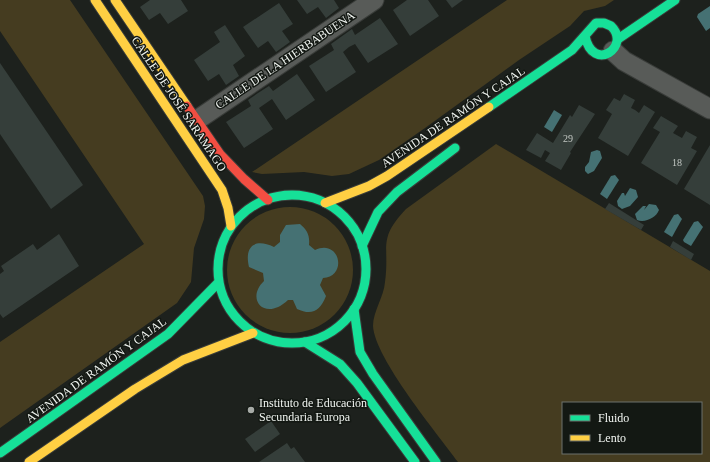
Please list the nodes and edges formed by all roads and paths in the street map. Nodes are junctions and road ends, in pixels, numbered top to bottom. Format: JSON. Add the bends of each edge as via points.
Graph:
{"nodes":[{"id":1,"x":95,"y":0,"type":"edge"},
{"id":2,"x":115,"y":0,"type":"edge"},
{"id":3,"x":374,"y":0,"type":"edge"},
{"id":4,"x":675,"y":0,"type":"edge"},
{"id":5,"x":618,"y":21,"type":"dead end"},
{"id":6,"x":607,"y":23,"type":"junction"},
{"id":7,"x":585,"y":36,"type":"junction"},
{"id":8,"x":615,"y":45,"type":"junction"},
{"id":9,"x":594,"y":54,"type":"junction"},
{"id":10,"x":584,"y":57,"type":"dead end"},
{"id":11,"x":710,"y":109,"type":"edge"},
{"id":12,"x":196,"y":120,"type":"junction"},
{"id":13,"x":460,"y":144,"type":"dead end"},
{"id":14,"x":268,"y":200,"type":"junction"},
{"id":15,"x":325,"y":203,"type":"junction"},
{"id":16,"x":231,"y":226,"type":"junction"},
{"id":17,"x":362,"y":246,"type":"junction"},
{"id":18,"x":217,"y":284,"type":"junction"},
{"id":19,"x":354,"y":309,"type":"junction"},
{"id":20,"x":254,"y":333,"type":"junction"},
{"id":21,"x":305,"y":342,"type":"junction"},
{"id":22,"x":0,"y":453,"type":"edge"},
{"id":23,"x":29,"y":462,"type":"edge"},
{"id":24,"x":415,"y":462,"type":"edge"},
{"id":25,"x":436,"y":462,"type":"edge"}],
"edges":[{"from":1,"to":16,"type":"street","name":"CALLE DE JOSÉ SARAMAGO","via":[[222,190]]},
{"from":2,"to":12,"type":"street","name":"CALLE DE JOSÉ SARAMAGO"},
{"from":3,"to":12,"type":"street","name":"CALLE DE LA HIERBABUENA"},
{"from":4,"to":8,"type":"street"},
{"from":5,"to":6,"type":"street","name":"AVENIDA DE RAMÓN Y CAJAL"},
{"from":6,"to":7,"type":"street","name":"AVENIDA DE RAMÓN Y CAJAL","via":[[596,23],[586,30]]},
{"from":6,"to":8,"type":"street","via":[[613,27]]},
{"from":7,"to":9,"type":"street","via":[[588,50]]},
{"from":7,"to":15,"type":"street","name":"AVENIDA DE RAMÓN Y CAJAL","via":[[576,47],[562,57],[387,176]]},
{"from":8,"to":9,"type":"street","via":[[601,56]]},
{"from":8,"to":11,"type":"street","via":[[624,60]]},
{"from":9,"to":10,"type":"street"},
{"from":12,"to":14,"type":"street","name":"CALLE DE JOSÉ SARAMAGO","via":[[220,154]]},
{"from":13,"to":17,"type":"street","via":[[396,192],[378,212]]},
{"from":14,"to":15,"type":"street","via":[[297,196]]},
{"from":14,"to":16,"type":"street","via":[[254,206]]},
{"from":15,"to":17,"type":"street","via":[[341,214],[354,228]]},
{"from":16,"to":18,"type":"street","via":[[222,246]]},
{"from":17,"to":19,"type":"street","via":[[366,278],[362,294]]},
{"from":18,"to":20,"type":"street","via":[[233,314]]},
{"from":18,"to":22,"type":"street","name":"AVENIDA DE RAMÓN Y CAJAL","via":[[168,334]]},
{"from":19,"to":21,"type":"street","via":[[335,329],[324,336]]},
{"from":19,"to":25,"type":"street","via":[[360,352]]},
{"from":20,"to":21,"type":"street","via":[[270,340],[287,343]]},
{"from":20,"to":23,"type":"street","via":[[183,360],[129,393]]},
{"from":21,"to":24,"type":"street","via":[[340,364]]}]}
